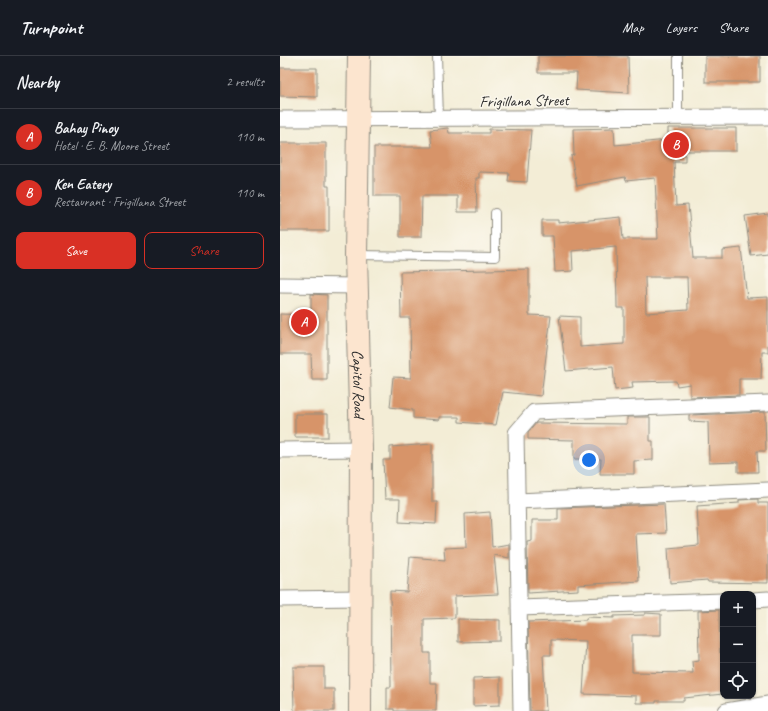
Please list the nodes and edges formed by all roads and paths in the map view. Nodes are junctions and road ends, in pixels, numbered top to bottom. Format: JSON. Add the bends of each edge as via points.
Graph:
{"nodes":[{"id":1,"x":359,"y":56,"type":"edge"},
{"id":2,"x":437,"y":56,"type":"edge"},
{"id":3,"x":678,"y":56,"type":"edge"},
{"id":4,"x":678,"y":116,"type":"junction"},
{"id":5,"x":768,"y":117,"type":"edge"},
{"id":6,"x":359,"y":118,"type":"junction"},
{"id":7,"x":439,"y":118,"type":"junction"},
{"id":8,"x":280,"y":119,"type":"edge"},
{"id":9,"x":495,"y":213,"type":"dead end"},
{"id":10,"x":356,"y":255,"type":"junction"},
{"id":11,"x":280,"y":285,"type":"edge"},
{"id":12,"x":357,"y":286,"type":"junction"},
{"id":13,"x":768,"y":403,"type":"edge"},
{"id":14,"x":362,"y":449,"type":"junction"},
{"id":15,"x":280,"y":450,"type":"edge"},
{"id":16,"x":768,"y":490,"type":"edge"},
{"id":17,"x":517,"y":501,"type":"junction"},
{"id":18,"x":361,"y":598,"type":"junction"},
{"id":19,"x":280,"y":599,"type":"edge"},
{"id":20,"x":768,"y":599,"type":"edge"},
{"id":21,"x":756,"y":600,"type":"edge"},
{"id":22,"x":720,"y":601,"type":"edge"},
{"id":23,"x":520,"y":608,"type":"junction"},
{"id":24,"x":768,"y":704,"type":"edge"},
{"id":25,"x":360,"y":711,"type":"edge"},
{"id":26,"x":521,"y":711,"type":"edge"},
{"id":27,"x":726,"y":711,"type":"edge"}],
"edges":[{"from":1,"to":6,"type":"street","name":"Capitol Road"},
{"from":2,"to":7,"type":"lane"},
{"from":3,"to":4,"type":"lane"},
{"from":4,"to":5,"type":"street","name":"Frigillana Street"},
{"from":4,"to":7,"type":"street","name":"Frigillana Street"},
{"from":6,"to":7,"type":"street","name":"Frigillana Street"},
{"from":6,"to":8,"type":"street","name":"Frigillana Street"},
{"from":6,"to":10,"type":"street","name":"Capitol Road"},
{"from":9,"to":10,"type":"lane","via":[[495,258]]},
{"from":10,"to":12,"type":"street","name":"Capitol Road"},
{"from":11,"to":12,"type":"street"},
{"from":12,"to":14,"type":"street","name":"Capitol Road"},
{"from":13,"to":17,"type":"street","via":[[534,412],[516,433]]},
{"from":14,"to":15,"type":"street"},
{"from":14,"to":18,"type":"street","name":"Capitol Road"},
{"from":16,"to":17,"type":"street"},
{"from":17,"to":23,"type":"street"},
{"from":18,"to":19,"type":"street"},
{"from":18,"to":25,"type":"street","name":"Capitol Road"},
{"from":20,"to":21,"type":"street"},
{"from":22,"to":23,"type":"street"},
{"from":23,"to":26,"type":"street"},
{"from":24,"to":27,"type":"street"}]}
